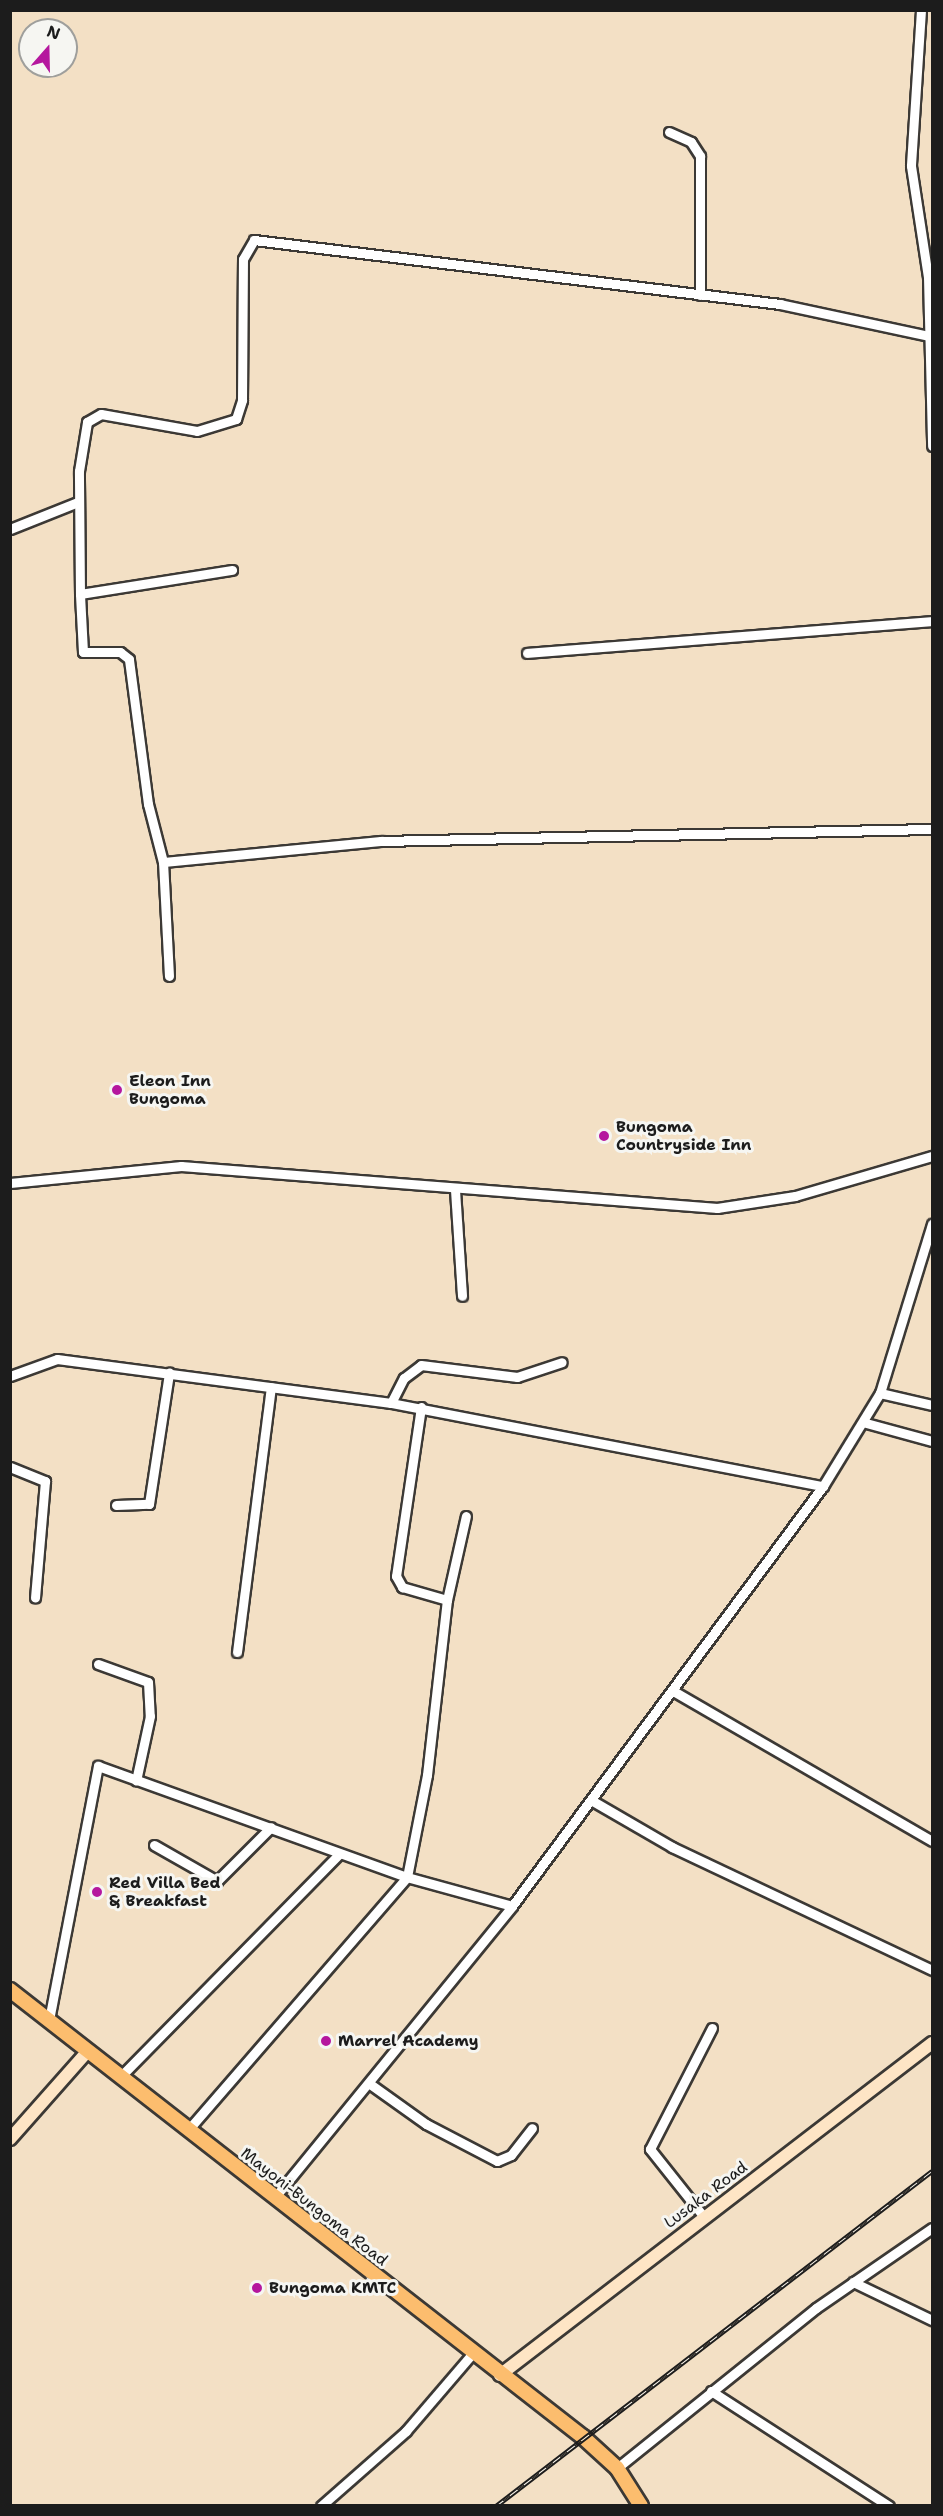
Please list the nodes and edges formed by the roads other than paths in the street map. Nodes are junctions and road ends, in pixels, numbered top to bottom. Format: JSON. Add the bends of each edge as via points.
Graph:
{"nodes":[{"id":1,"x":921,"y":10,"type":"edge"},
{"id":2,"x":669,"y":132,"type":"dead end"},
{"id":3,"x":930,"y":276,"type":"edge"},
{"id":4,"x":700,"y":295,"type":"junction"},
{"id":5,"x":929,"y":336,"type":"junction"},
{"id":6,"x":933,"y":446,"type":"edge"},
{"id":7,"x":78,"y":502,"type":"junction"},
{"id":8,"x":10,"y":529,"type":"edge"},
{"id":9,"x":232,"y":570,"type":"dead end"},
{"id":10,"x":80,"y":594,"type":"junction"},
{"id":11,"x":933,"y":621,"type":"edge"},
{"id":12,"x":527,"y":653,"type":"dead end"},
{"id":13,"x":933,"y":829,"type":"edge"},
{"id":14,"x":163,"y":862,"type":"junction"},
{"id":15,"x":169,"y":976,"type":"dead end"},
{"id":16,"x":933,"y":1156,"type":"edge"},
{"id":17,"x":10,"y":1183,"type":"edge"},
{"id":18,"x":455,"y":1190,"type":"junction"},
{"id":19,"x":933,"y":1224,"type":"edge"},
{"id":20,"x":462,"y":1296,"type":"dead end"},
{"id":21,"x":562,"y":1362,"type":"dead end"},
{"id":22,"x":170,"y":1373,"type":"junction"},
{"id":23,"x":10,"y":1376,"type":"edge"},
{"id":24,"x":271,"y":1387,"type":"junction"},
{"id":25,"x":880,"y":1393,"type":"junction"},
{"id":26,"x":391,"y":1403,"type":"junction"},
{"id":27,"x":933,"y":1405,"type":"edge"},
{"id":28,"x":421,"y":1407,"type":"junction"},
{"id":29,"x":866,"y":1423,"type":"junction"},
{"id":30,"x":933,"y":1441,"type":"edge"},
{"id":31,"x":10,"y":1467,"type":"edge"},
{"id":32,"x":823,"y":1486,"type":"junction"},
{"id":33,"x":116,"y":1505,"type":"dead end"},
{"id":34,"x":466,"y":1516,"type":"dead end"},
{"id":35,"x":35,"y":1598,"type":"dead end"},
{"id":36,"x":447,"y":1599,"type":"junction"},
{"id":37,"x":237,"y":1652,"type":"dead end"},
{"id":38,"x":98,"y":1664,"type":"dead end"},
{"id":39,"x":675,"y":1692,"type":"junction"},
{"id":40,"x":136,"y":1781,"type":"junction"},
{"id":41,"x":591,"y":1800,"type":"junction"},
{"id":42,"x":271,"y":1827,"type":"junction"},
{"id":43,"x":933,"y":1841,"type":"edge"},
{"id":44,"x":154,"y":1845,"type":"dead end"},
{"id":45,"x":339,"y":1854,"type":"junction"},
{"id":46,"x":407,"y":1877,"type":"junction"},
{"id":47,"x":512,"y":1906,"type":"junction"},
{"id":48,"x":933,"y":1970,"type":"edge"},
{"id":49,"x":10,"y":1990,"type":"edge"},
{"id":50,"x":49,"y":2020,"type":"junction"},
{"id":51,"x":712,"y":2028,"type":"dead end"},
{"id":52,"x":933,"y":2043,"type":"edge"},
{"id":53,"x":87,"y":2052,"type":"junction"},
{"id":54,"x":121,"y":2076,"type":"junction"},
{"id":55,"x":370,"y":2084,"type":"junction"},
{"id":56,"x":532,"y":2128,"type":"dead end"},
{"id":57,"x":188,"y":2130,"type":"junction"},
{"id":58,"x":10,"y":2139,"type":"edge"},
{"id":59,"x":275,"y":2197,"type":"junction"},
{"id":60,"x":704,"y":2217,"type":"junction"},
{"id":61,"x":933,"y":2228,"type":"edge"},
{"id":62,"x":853,"y":2283,"type":"junction"},
{"id":63,"x":933,"y":2320,"type":"edge"},
{"id":64,"x":472,"y":2354,"type":"junction"},
{"id":65,"x":500,"y":2375,"type":"junction"},
{"id":66,"x":711,"y":2391,"type":"junction"},
{"id":67,"x":617,"y":2468,"type":"junction"},
{"id":68,"x":321,"y":2505,"type":"edge"},
{"id":69,"x":641,"y":2505,"type":"edge"},
{"id":70,"x":889,"y":2505,"type":"edge"}],
"edges":[{"from":1,"to":3,"type":"street","via":[[911,166]]},
{"from":2,"to":4,"type":"street","via":[[690,142],[700,156]]},
{"from":3,"to":5,"type":"street"},
{"from":4,"to":5,"type":"street","via":[[780,304]]},
{"from":4,"to":7,"type":"street","via":[[254,240],[243,259],[240,412],[229,424],[197,431],[94,415],[84,428]]},
{"from":5,"to":6,"type":"street"},
{"from":7,"to":8,"type":"street"},
{"from":7,"to":10,"type":"street"},
{"from":9,"to":10,"type":"street"},
{"from":10,"to":14,"type":"street","via":[[83,652],[120,652],[129,659],[148,804]]},
{"from":11,"to":12,"type":"street"},
{"from":13,"to":14,"type":"street","via":[[381,841]]},
{"from":14,"to":15,"type":"street"},
{"from":16,"to":18,"type":"street","via":[[795,1196],[717,1208]]},
{"from":17,"to":18,"type":"street","via":[[181,1167]]},
{"from":18,"to":20,"type":"street"},
{"from":19,"to":25,"type":"street"},
{"from":21,"to":26,"type":"street","via":[[536,1374],[497,1377],[421,1365],[404,1378]]},
{"from":22,"to":23,"type":"street","via":[[57,1359]]},
{"from":22,"to":24,"type":"street"},
{"from":22,"to":33,"type":"street","via":[[149,1504]]},
{"from":24,"to":26,"type":"street"},
{"from":24,"to":37,"type":"street"},
{"from":25,"to":27,"type":"street"},
{"from":25,"to":29,"type":"street"},
{"from":26,"to":28,"type":"street"},
{"from":28,"to":32,"type":"street"},
{"from":28,"to":36,"type":"street","via":[[396,1576],[402,1587]]},
{"from":29,"to":30,"type":"street"},
{"from":29,"to":32,"type":"street"},
{"from":31,"to":35,"type":"street","via":[[45,1481]]},
{"from":32,"to":39,"type":"street"},
{"from":34,"to":36,"type":"street"},
{"from":36,"to":46,"type":"street","via":[[427,1775]]},
{"from":38,"to":40,"type":"street","via":[[148,1682],[150,1716]]},
{"from":39,"to":41,"type":"street"},
{"from":39,"to":43,"type":"street"},
{"from":40,"to":42,"type":"street"},
{"from":40,"to":50,"type":"street","via":[[103,1765],[94,1770]]},
{"from":41,"to":47,"type":"street"},
{"from":41,"to":48,"type":"street","via":[[672,1847]]},
{"from":42,"to":44,"type":"street","via":[[217,1881]]},
{"from":42,"to":45,"type":"street"},
{"from":45,"to":46,"type":"street"},
{"from":45,"to":54,"type":"street"},
{"from":46,"to":47,"type":"street"},
{"from":46,"to":57,"type":"street"},
{"from":47,"to":55,"type":"street"},
{"from":49,"to":50,"type":"main road","name":"Mayoni-Bungoma Road"},
{"from":50,"to":53,"type":"main road","name":"Mayoni-Bungoma Road"},
{"from":51,"to":60,"type":"street","via":[[650,2149]]},
{"from":52,"to":60,"type":"street","name":"Lusaka Road"},
{"from":53,"to":54,"type":"main road","name":"Mayoni-Bungoma Road"},
{"from":53,"to":58,"type":"street"},
{"from":54,"to":57,"type":"main road","name":"Mayoni-Bungoma Road"},
{"from":55,"to":56,"type":"street","via":[[426,2124],[497,2161],[511,2155]]},
{"from":55,"to":59,"type":"street"},
{"from":57,"to":59,"type":"main road","name":"Mayoni-Bungoma Road"},
{"from":59,"to":64,"type":"main road","name":"Mayoni-Bungoma Road"},
{"from":60,"to":65,"type":"street","name":"Lusaka Road"},
{"from":61,"to":62,"type":"street"},
{"from":62,"to":63,"type":"street"},
{"from":62,"to":66,"type":"street"},
{"from":64,"to":65,"type":"main road","name":"Mayoni-Bungoma Road"},
{"from":64,"to":68,"type":"street","via":[[406,2431]]},
{"from":65,"to":67,"type":"main road","name":"Mayoni-Bungoma Road"},
{"from":66,"to":67,"type":"street"},
{"from":66,"to":70,"type":"street"},
{"from":67,"to":69,"type":"main road","name":"Mayoni-Bungoma Road"}]}
